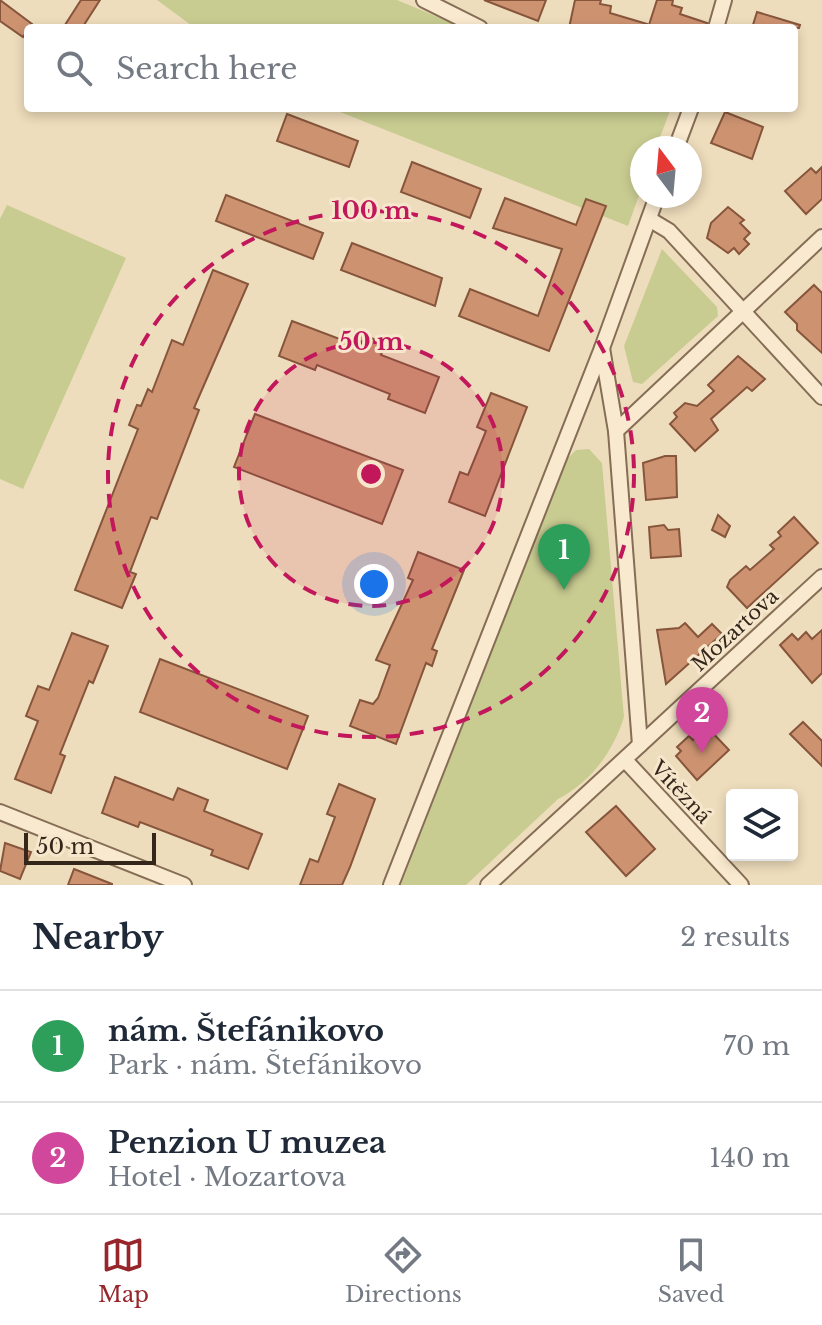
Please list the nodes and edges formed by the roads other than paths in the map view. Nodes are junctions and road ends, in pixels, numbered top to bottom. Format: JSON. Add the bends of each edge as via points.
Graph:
{"nodes":[{"id":1,"x":424,"y":0,"type":"edge"},
{"id":2,"x":724,"y":0,"type":"edge"},
{"id":3,"x":472,"y":24,"type":"edge"},
{"id":4,"x":717,"y":24,"type":"edge"},
{"id":5,"x":690,"y":112,"type":"edge"},
{"id":6,"x":680,"y":136,"type":"edge"},
{"id":7,"x":653,"y":208,"type":"edge"},
{"id":8,"x":649,"y":219,"type":"junction"},
{"id":9,"x":822,"y":237,"type":"edge"},
{"id":10,"x":744,"y":311,"type":"junction"},
{"id":11,"x":602,"y":348,"type":"junction"},
{"id":12,"x":822,"y":397,"type":"edge"},
{"id":13,"x":616,"y":431,"type":"junction"},
{"id":14,"x":822,"y":577,"type":"edge"},
{"id":15,"x":640,"y":745,"type":"junction"},
{"id":16,"x":625,"y":760,"type":"junction"},
{"id":17,"x":0,"y":812,"type":"edge"},
{"id":18,"x":184,"y":885,"type":"edge"},
{"id":19,"x":391,"y":885,"type":"edge"},
{"id":20,"x":488,"y":885,"type":"edge"},
{"id":21,"x":741,"y":885,"type":"edge"}],
"edges":[{"from":1,"to":3,"type":"street"},
{"from":2,"to":4,"type":"street"},
{"from":5,"to":6,"type":"street"},
{"from":7,"to":8,"type":"street"},
{"from":8,"to":10,"type":"street","via":[[669,231]]},
{"from":8,"to":11,"type":"street"},
{"from":9,"to":10,"type":"street"},
{"from":10,"to":12,"type":"street"},
{"from":10,"to":13,"type":"street"},
{"from":11,"to":13,"type":"street"},
{"from":11,"to":19,"type":"street"},
{"from":13,"to":15,"type":"street"},
{"from":14,"to":15,"type":"street","name":"Mozartova"},
{"from":15,"to":16,"type":"street","name":"Mozartova"},
{"from":16,"to":20,"type":"street","name":"Mozartova"},
{"from":16,"to":21,"type":"street","name":"Vítězná"},
{"from":17,"to":18,"type":"street"}]}
